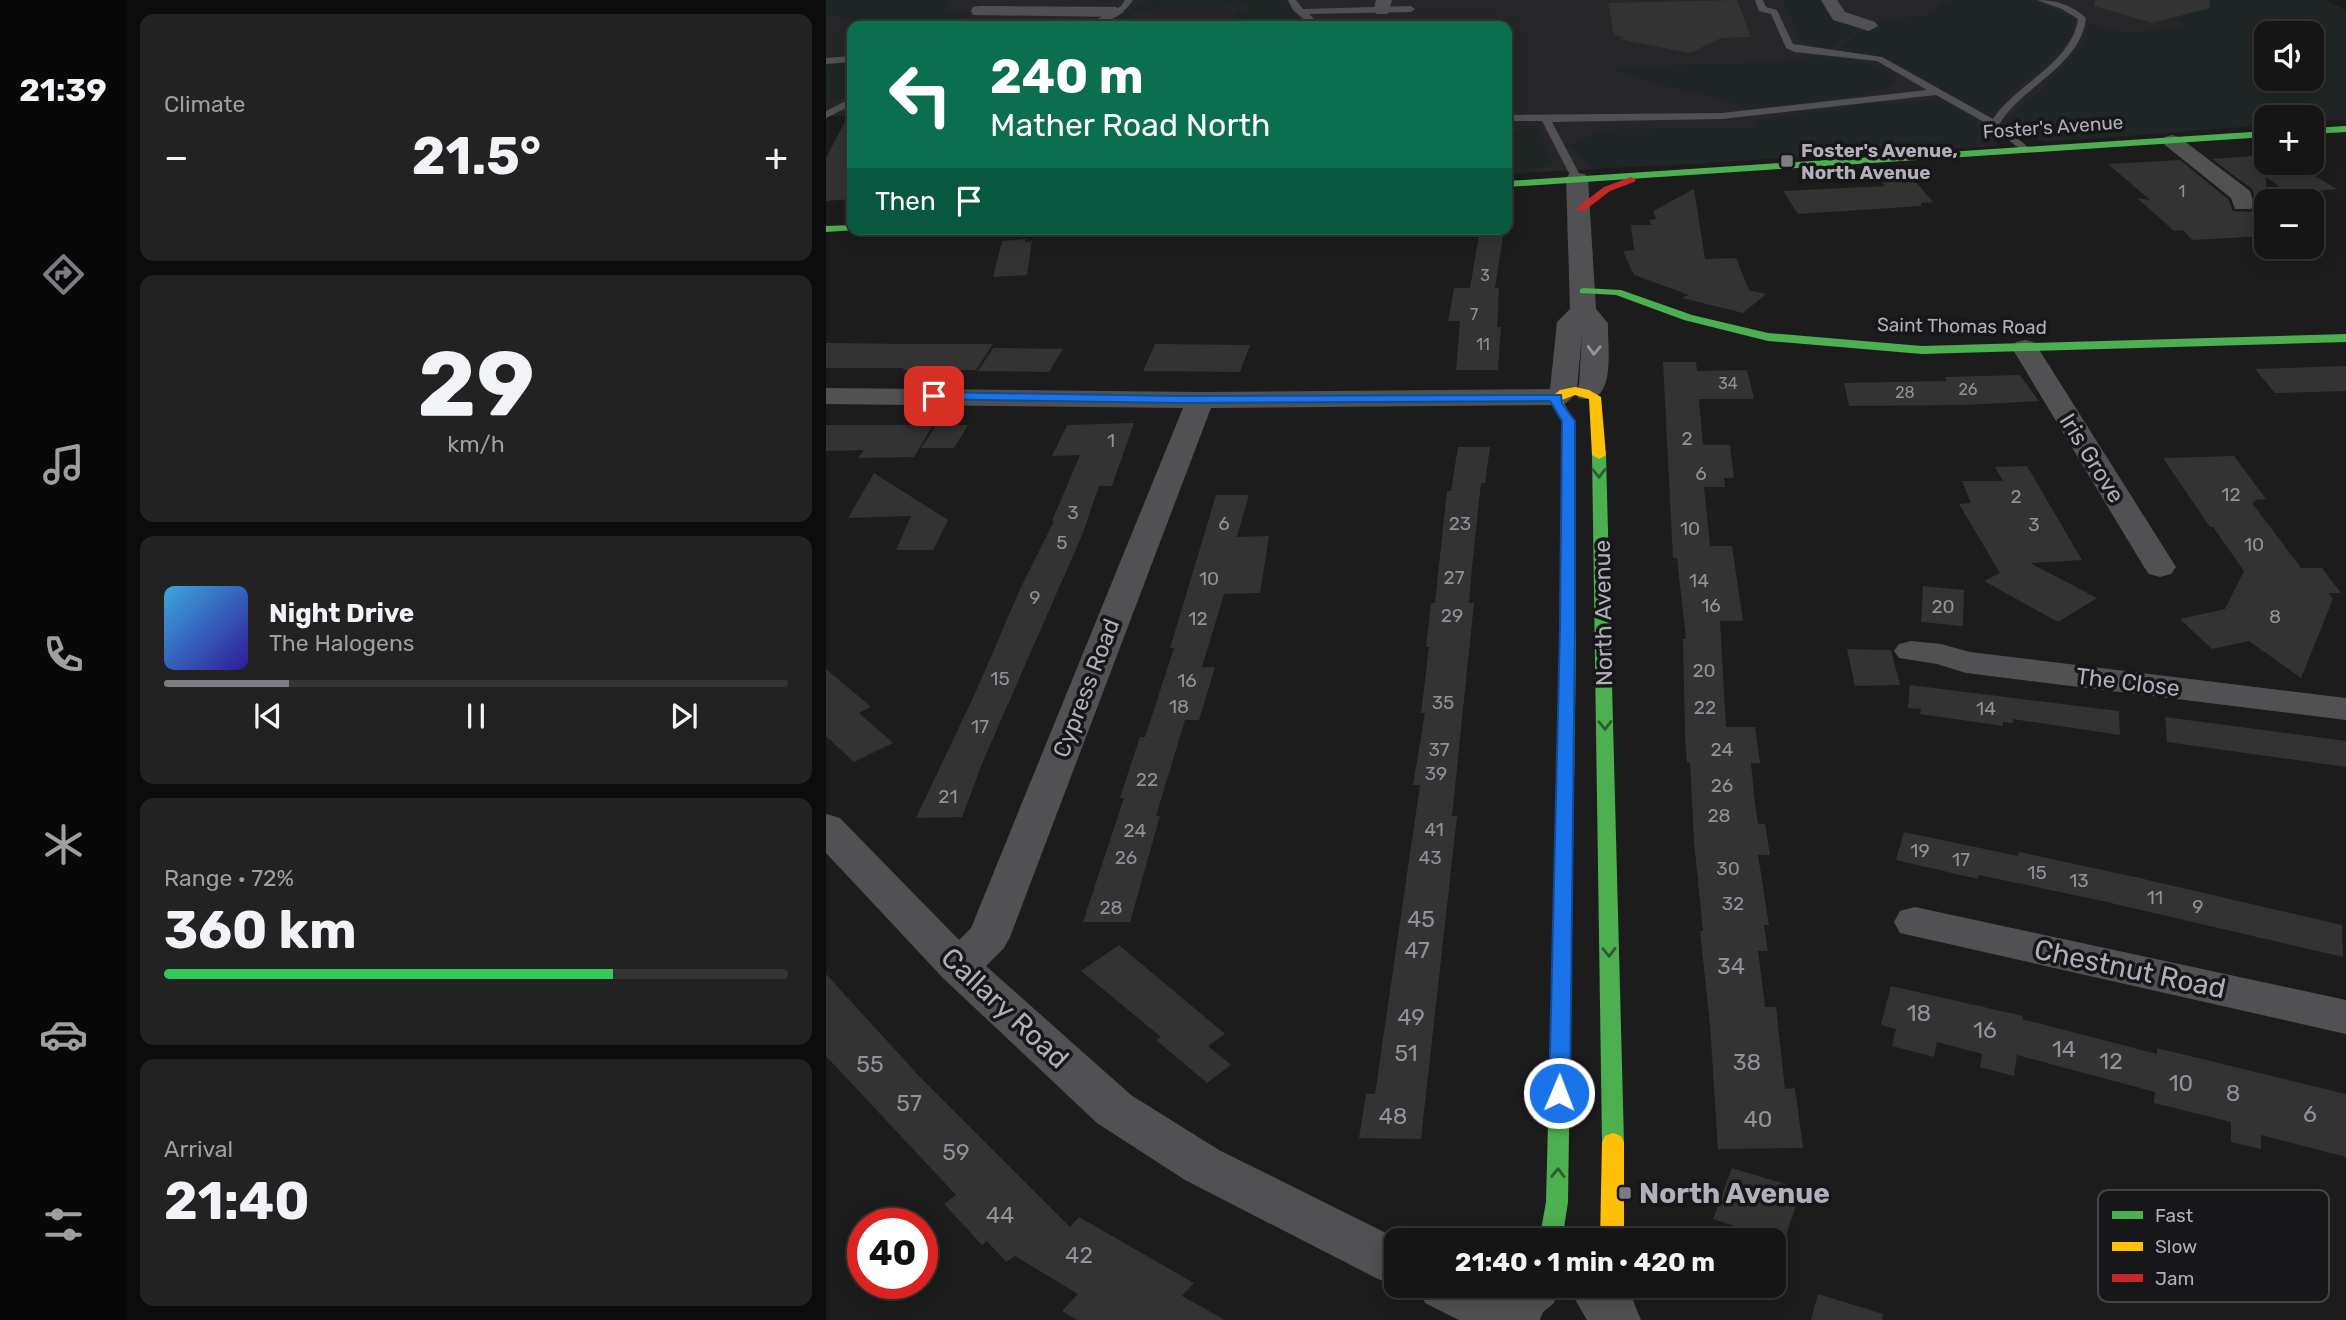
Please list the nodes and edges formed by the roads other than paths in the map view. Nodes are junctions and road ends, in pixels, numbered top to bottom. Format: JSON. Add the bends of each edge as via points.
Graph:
{"nodes":[{"id":1,"x":1139,"y":0,"type":"edge"},
{"id":2,"x":1292,"y":0,"type":"edge"},
{"id":3,"x":1759,"y":0,"type":"edge"},
{"id":4,"x":1829,"y":0,"type":"edge"},
{"id":5,"x":2041,"y":0,"type":"edge"},
{"id":6,"x":1123,"y":5,"type":"edge"},
{"id":7,"x":1383,"y":5,"type":"edge"},
{"id":8,"x":1411,"y":9,"type":"dead end"},
{"id":9,"x":979,"y":11,"type":"dead end"},
{"id":10,"x":1301,"y":12,"type":"junction"},
{"id":11,"x":1097,"y":21,"type":"edge"},
{"id":12,"x":1312,"y":21,"type":"edge"},
{"id":13,"x":1869,"y":26,"type":"dead end"},
{"id":14,"x":847,"y":60,"type":"edge"},
{"id":15,"x":826,"y":61,"type":"edge"},
{"id":16,"x":1938,"y":92,"type":"junction"},
{"id":17,"x":847,"y":104,"type":"edge"},
{"id":18,"x":826,"y":115,"type":"edge"},
{"id":19,"x":1512,"y":118,"type":"edge"},
{"id":20,"x":1545,"y":118,"type":"junction"},
{"id":21,"x":1995,"y":124,"type":"junction"},
{"id":22,"x":2346,"y":129,"type":"edge"},
{"id":23,"x":2324,"y":130,"type":"edge"},
{"id":24,"x":2254,"y":135,"type":"edge"},
{"id":25,"x":2172,"y":141,"type":"junction"},
{"id":26,"x":2025,"y":150,"type":"junction"},
{"id":27,"x":1645,"y":173,"type":"junction"},
{"id":28,"x":1577,"y":179,"type":"junction"},
{"id":29,"x":1512,"y":184,"type":"edge"},
{"id":30,"x":2243,"y":205,"type":"dead end"},
{"id":31,"x":1580,"y":209,"type":"junction"},
{"id":32,"x":847,"y":228,"type":"edge"},
{"id":33,"x":826,"y":229,"type":"edge"},
{"id":34,"x":1583,"y":301,"type":"junction"},
{"id":35,"x":2346,"y":338,"type":"edge"},
{"id":36,"x":2025,"y":348,"type":"junction"},
{"id":37,"x":826,"y":396,"type":"edge"},
{"id":38,"x":1573,"y":399,"type":"junction"},
{"id":39,"x":1200,"y":400,"type":"junction"},
{"id":40,"x":2160,"y":567,"type":"dead end"},
{"id":41,"x":1911,"y":651,"type":"dead end"},
{"id":42,"x":2346,"y":709,"type":"edge"},
{"id":43,"x":826,"y":828,"type":"edge"},
{"id":44,"x":1915,"y":922,"type":"dead end"},
{"id":45,"x":958,"y":967,"type":"junction"},
{"id":46,"x":2346,"y":1017,"type":"edge"},
{"id":47,"x":1552,"y":1228,"type":"edge"},
{"id":48,"x":1613,"y":1228,"type":"edge"},
{"id":49,"x":1384,"y":1257,"type":"edge"},
{"id":50,"x":1468,"y":1298,"type":"edge"},
{"id":51,"x":1522,"y":1298,"type":"edge"},
{"id":52,"x":1512,"y":1320,"type":"edge"}],
"edges":[{"from":1,"to":6,"type":"lane","via":[[1130,7]]},
{"from":2,"to":10,"type":"lane"},
{"from":3,"to":16,"type":"lane","via":[[1762,9],[1774,12],[1795,50],[1879,59]]},
{"from":4,"to":13,"type":"street","via":[[1839,16]]},
{"from":5,"to":21,"type":"lane","via":[[2082,18],[2081,33],[2010,103]]},
{"from":6,"to":9,"type":"street"},
{"from":6,"to":11,"type":"lane"},
{"from":7,"to":8,"type":"lane"},
{"from":7,"to":10,"type":"lane"},
{"from":10,"to":12,"type":"lane"},
{"from":14,"to":15,"type":"lane"},
{"from":16,"to":20,"type":"lane","via":[[1710,117]]},
{"from":16,"to":21,"type":"lane"},
{"from":17,"to":18,"type":"lane"},
{"from":19,"to":20,"type":"lane"},
{"from":20,"to":28,"type":"lane"},
{"from":21,"to":26,"type":"lane"},
{"from":22,"to":23,"type":"street"},
{"from":24,"to":25,"type":"street","name":"Foster's Avenue"},
{"from":25,"to":26,"type":"street","name":"Foster's Avenue"},
{"from":25,"to":30,"type":"street","via":[[2242,196]]},
{"from":26,"to":27,"type":"street","name":"Foster's Avenue"},
{"from":27,"to":28,"type":"street","name":"Foster's Avenue"},
{"from":27,"to":31,"type":"street","via":[[1607,189]]},
{"from":28,"to":29,"type":"street","name":"Foster's Avenue"},
{"from":28,"to":31,"type":"street","name":"North Avenue"},
{"from":31,"to":34,"type":"street","name":"North Avenue"},
{"from":32,"to":33,"type":"street"},
{"from":34,"to":36,"type":"street","name":"Saint Thomas Road","via":[[1617,292],[1688,318],[1768,337],[1922,350]]},
{"from":34,"to":38,"type":"street","name":"North Avenue","via":[[1595,323],[1593,387]]},
{"from":35,"to":36,"type":"street","name":"Saint Thomas Road"},
{"from":36,"to":40,"type":"street","name":"Iris Grove"},
{"from":37,"to":39,"type":"street"},
{"from":38,"to":39,"type":"street"},
{"from":47,"to":38,"type":"street","name":"North Avenue","one_way":true,"via":[[1557,1202],[1568,421]]},
{"from":38,"to":48,"type":"street","name":"North Avenue","one_way":true,"via":[[1598,421]]},
{"from":39,"to":45,"type":"street","name":"Cypress Road","via":[[989,937]]},
{"from":41,"to":42,"type":"street","name":"The Close","via":[[1966,663]]},
{"from":43,"to":45,"type":"street","name":"Callary Road"},
{"from":44,"to":46,"type":"street","name":"Chestnut Road"},
{"from":45,"to":49,"type":"street","name":"Callary Road","via":[[1114,1110],[1202,1165]]},
{"from":50,"to":52,"type":"street"},
{"from":51,"to":52,"type":"street"}]}
